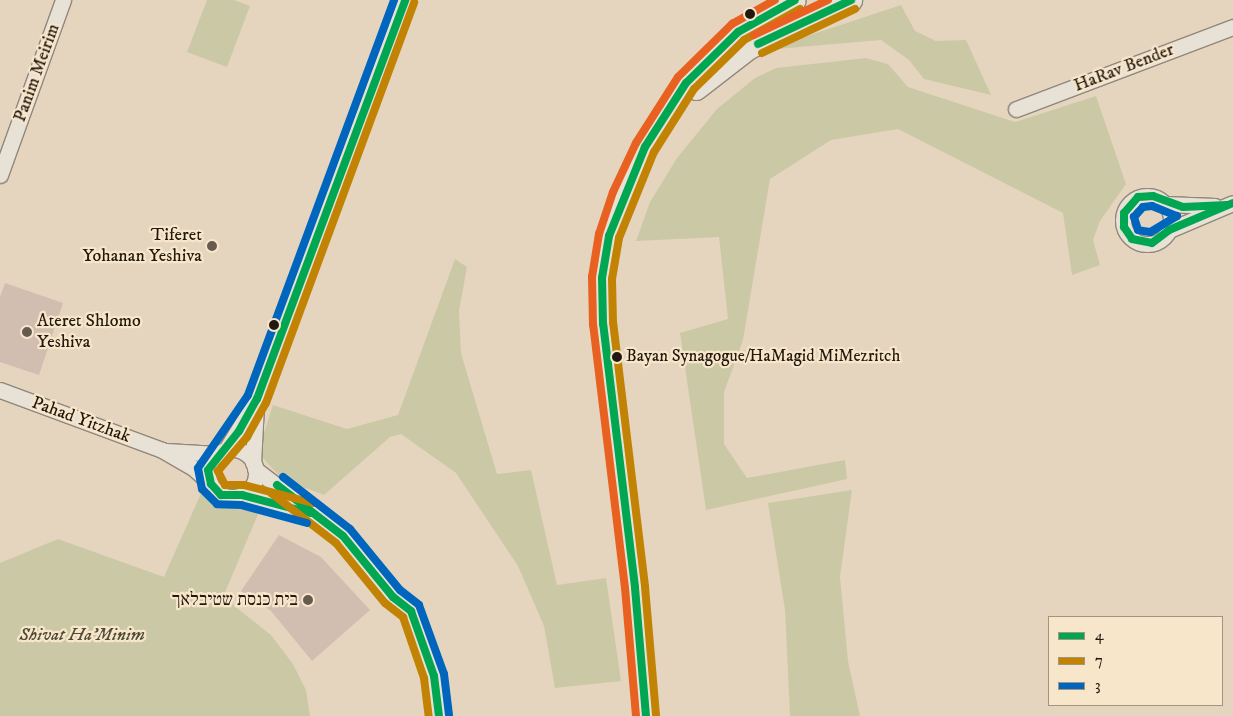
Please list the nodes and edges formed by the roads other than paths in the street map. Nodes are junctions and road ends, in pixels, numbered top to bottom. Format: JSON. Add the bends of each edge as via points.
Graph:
{"nodes":[{"id":1,"x":63,"y":0,"type":"edge"},
{"id":2,"x":405,"y":0,"type":"edge"},
{"id":3,"x":795,"y":0,"type":"edge"},
{"id":4,"x":851,"y":0,"type":"edge"},
{"id":5,"x":1233,"y":27,"type":"edge"},
{"id":6,"x":1016,"y":109,"type":"dead end"},
{"id":7,"x":645,"y":147,"type":"junction"},
{"id":8,"x":0,"y":175,"type":"edge"},
{"id":9,"x":1165,"y":204,"type":"junction"},
{"id":10,"x":1230,"y":204,"type":"edge"},
{"id":11,"x":1169,"y":230,"type":"junction"},
{"id":12,"x":0,"y":390,"type":"edge"},
{"id":13,"x":257,"y":399,"type":"junction"},
{"id":14,"x":162,"y":450,"type":"junction"},
{"id":15,"x":221,"y":452,"type":"junction"},
{"id":16,"x":254,"y":466,"type":"junction"},
{"id":17,"x":211,"y":484,"type":"junction"},
{"id":18,"x":242,"y":495,"type":"junction"},
{"id":19,"x":310,"y":513,"type":"junction"},
{"id":20,"x":439,"y":716,"type":"edge"},
{"id":21,"x":646,"y":716,"type":"edge"}],
"edges":[{"from":1,"to":8,"type":"street","name":"Panim Meirim"},
{"from":2,"to":13,"type":"street"},
{"from":3,"to":7,"type":"street","via":[[738,32],[702,64]]},
{"from":4,"to":7,"type":"street","via":[[749,48],[724,64],[692,93]]},
{"from":5,"to":6,"type":"street","name":"HaRav Bender"},
{"from":7,"to":21,"type":"street","via":[[608,236],[602,287],[603,324],[635,587]]},
{"from":9,"to":10,"type":"street","via":[[1183,207]]},
{"from":9,"to":11,"type":"street","via":[[1171,216]]},
{"from":9,"to":11,"type":"street","via":[[1152,196],[1138,197],[1127,206],[1123,220],[1132,239],[1145,244],[1159,240]]},
{"from":10,"to":11,"type":"street"},
{"from":12,"to":14,"type":"street","name":"Pahad Yitzhak"},
{"from":13,"to":15,"type":"street"},
{"from":13,"to":16,"type":"street"},
{"from":14,"to":15,"type":"street","name":"Pahad Yitzhak"},
{"from":14,"to":17,"type":"street","name":"Pahad Yitzhak","via":[[192,467]]},
{"from":15,"to":16,"type":"street","via":[[241,451]]},
{"from":15,"to":17,"type":"street","via":[[208,470]]},
{"from":16,"to":18,"type":"street","via":[[252,487]]},
{"from":16,"to":19,"type":"street"},
{"from":17,"to":18,"type":"street","via":[[221,494]]},
{"from":18,"to":19,"type":"street"},
{"from":19,"to":20,"type":"street","via":[[343,536],[394,597],[411,611],[434,676]]}]}
